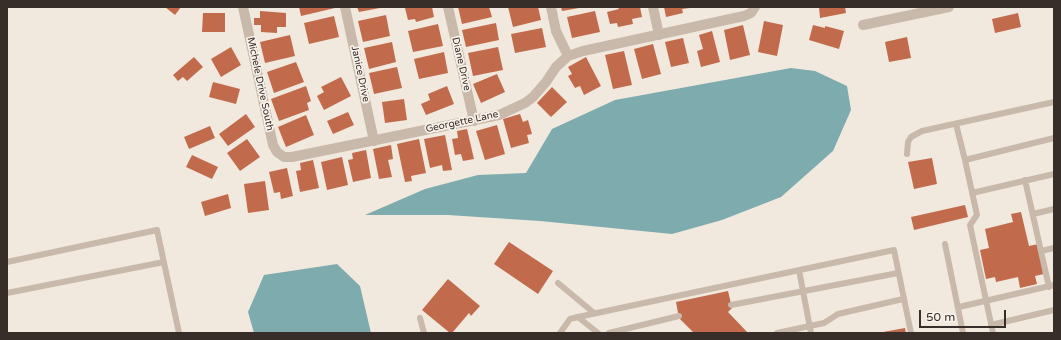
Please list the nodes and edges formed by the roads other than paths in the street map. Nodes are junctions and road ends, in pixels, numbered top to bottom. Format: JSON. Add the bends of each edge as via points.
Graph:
{"nodes":[{"id":1,"x":243,"y":7,"type":"edge"},
{"id":2,"x":345,"y":7,"type":"edge"},
{"id":3,"x":448,"y":7,"type":"edge"},
{"id":4,"x":551,"y":7,"type":"edge"},
{"id":5,"x":653,"y":7,"type":"edge"},
{"id":6,"x":755,"y":7,"type":"edge"},
{"id":7,"x":949,"y":7,"type":"edge"},
{"id":8,"x":863,"y":25,"type":"dead end"},
{"id":9,"x":659,"y":35,"type":"junction"},
{"id":10,"x":568,"y":56,"type":"junction"},
{"id":11,"x":1054,"y":102,"type":"edge"},
{"id":12,"x":474,"y":121,"type":"junction"},
{"id":13,"x":956,"y":124,"type":"junction"},
{"id":14,"x":1054,"y":138,"type":"edge"},
{"id":15,"x":374,"y":140,"type":"junction"},
{"id":16,"x":907,"y":154,"type":"dead end"},
{"id":17,"x":284,"y":156,"type":"joint"},
{"id":18,"x":965,"y":160,"type":"junction"},
{"id":19,"x":1054,"y":174,"type":"edge"},
{"id":20,"x":1025,"y":180,"type":"junction"},
{"id":21,"x":972,"y":193,"type":"junction"},
{"id":22,"x":1054,"y":209,"type":"edge"},
{"id":23,"x":1033,"y":214,"type":"junction"},
{"id":24,"x":945,"y":244,"type":"dead end"},
{"id":25,"x":1054,"y":248,"type":"edge"},
{"id":26,"x":1041,"y":251,"type":"junction"},
{"id":27,"x":7,"y":262,"type":"edge"},
{"id":28,"x":164,"y":262,"type":"junction"},
{"id":29,"x":799,"y":270,"type":"junction"},
{"id":30,"x":898,"y":273,"type":"junction"},
{"id":31,"x":558,"y":283,"type":"dead end"},
{"id":32,"x":1052,"y":286,"type":"edge"},
{"id":33,"x":802,"y":292,"type":"junction"},
{"id":34,"x":7,"y":293,"type":"edge"},
{"id":35,"x":903,"y":299,"type":"junction"},
{"id":36,"x":986,"y":301,"type":"junction"},
{"id":37,"x":731,"y":305,"type":"dead end"},
{"id":38,"x":959,"y":308,"type":"junction"},
{"id":39,"x":1054,"y":310,"type":"edge"},
{"id":40,"x":594,"y":313,"type":"junction"},
{"id":41,"x":679,"y":316,"type":"dead end"},
{"id":42,"x":578,"y":317,"type":"junction"},
{"id":43,"x":420,"y":318,"type":"dead end"},
{"id":44,"x":991,"y":325,"type":"junction"},
{"id":45,"x":810,"y":330,"type":"edge"},
{"id":46,"x":179,"y":333,"type":"edge"},
{"id":47,"x":424,"y":333,"type":"edge"},
{"id":48,"x":560,"y":333,"type":"edge"},
{"id":49,"x":598,"y":333,"type":"edge"},
{"id":50,"x":609,"y":333,"type":"edge"},
{"id":51,"x":777,"y":333,"type":"edge"},
{"id":52,"x":911,"y":333,"type":"edge"},
{"id":53,"x":963,"y":333,"type":"edge"},
{"id":54,"x":993,"y":333,"type":"edge"}],
"edges":[{"from":1,"to":17,"type":"street","name":"Michele Drive South","via":[[273,145],[277,152]]},
{"from":2,"to":15,"type":"street","name":"Janice Drive"},
{"from":3,"to":12,"type":"street","name":"Diane Drive"},
{"from":4,"to":10,"type":"street","via":[[556,31]]},
{"from":5,"to":9,"type":"street"},
{"from":6,"to":9,"type":"street","name":"Georgette Lane","via":[[751,13],[744,16]]},
{"from":7,"to":8,"type":"street"},
{"from":9,"to":10,"type":"street","name":"Georgette Lane"},
{"from":10,"to":12,"type":"street","name":"Georgette Lane","via":[[556,67],[540,90],[525,103],[508,112]]},
{"from":11,"to":13,"type":"lane"},
{"from":12,"to":15,"type":"street","name":"Georgette Lane"},
{"from":13,"to":16,"type":"lane","via":[[916,133],[908,142]]},
{"from":13,"to":18,"type":"lane"},
{"from":14,"to":18,"type":"lane"},
{"from":15,"to":17,"type":"street","name":"Georgette Lane","via":[[292,157]]},
{"from":18,"to":21,"type":"lane"},
{"from":19,"to":20,"type":"lane"},
{"from":20,"to":21,"type":"lane"},
{"from":20,"to":23,"type":"lane"},
{"from":21,"to":36,"type":"lane","via":[[977,215],[970,225]]},
{"from":22,"to":23,"type":"lane"},
{"from":23,"to":26,"type":"lane"},
{"from":24,"to":38,"type":"lane"},
{"from":25,"to":26,"type":"lane"},
{"from":26,"to":32,"type":"lane"},
{"from":27,"to":28,"type":"lane","via":[[158,230]]},
{"from":28,"to":34,"type":"lane"},
{"from":28,"to":46,"type":"lane"},
{"from":29,"to":30,"type":"lane","via":[[894,250]]},
{"from":29,"to":33,"type":"lane"},
{"from":29,"to":40,"type":"lane"},
{"from":30,"to":33,"type":"lane"},
{"from":30,"to":35,"type":"lane"},
{"from":31,"to":40,"type":"lane"},
{"from":32,"to":36,"type":"lane"},
{"from":33,"to":37,"type":"lane"},
{"from":33,"to":45,"type":"lane"},
{"from":35,"to":45,"type":"lane","via":[[838,314]]},
{"from":35,"to":52,"type":"lane"},
{"from":36,"to":38,"type":"lane"},
{"from":36,"to":44,"type":"lane"},
{"from":38,"to":53,"type":"lane"},
{"from":39,"to":44,"type":"lane"},
{"from":40,"to":42,"type":"lane"},
{"from":41,"to":50,"type":"lane"},
{"from":42,"to":48,"type":"lane","via":[[570,319]]},
{"from":42,"to":49,"type":"lane"},
{"from":43,"to":47,"type":"lane"},
{"from":44,"to":54,"type":"lane"},
{"from":45,"to":51,"type":"lane"}]}
